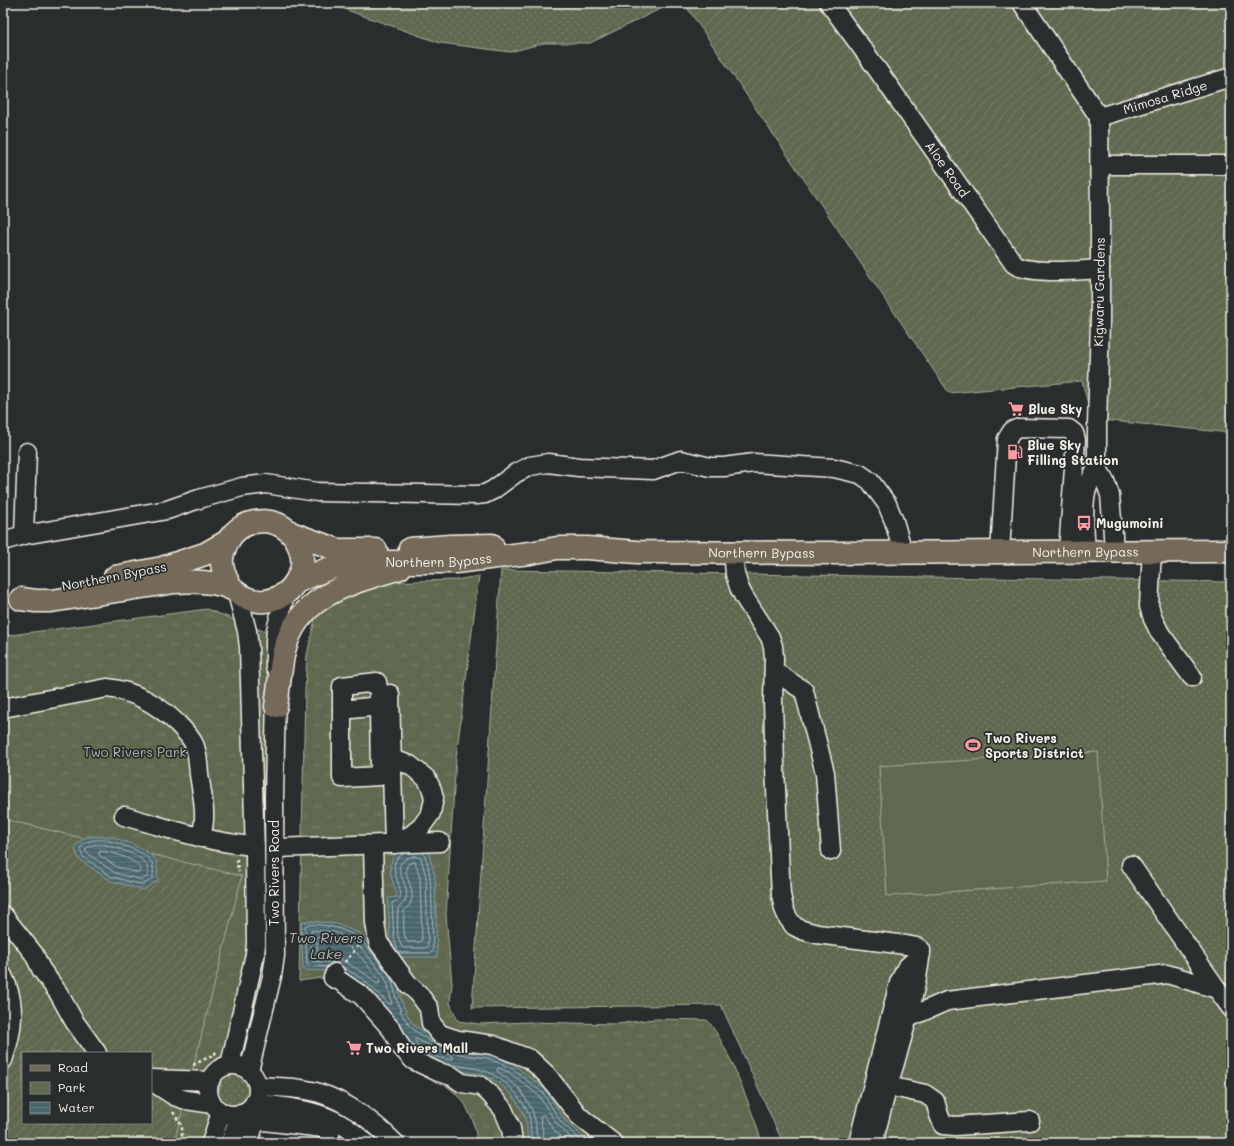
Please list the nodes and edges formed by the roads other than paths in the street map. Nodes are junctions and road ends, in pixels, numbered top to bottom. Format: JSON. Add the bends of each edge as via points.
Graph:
{"nodes":[{"id":1,"x":829,"y":3,"type":"edge"},
{"id":2,"x":1022,"y":3,"type":"edge"},
{"id":3,"x":1231,"y":77,"type":"edge"},
{"id":4,"x":1099,"y":116,"type":"junction"},
{"id":5,"x":1100,"y":165,"type":"junction"},
{"id":6,"x":1231,"y":165,"type":"edge"},
{"id":7,"x":1100,"y":269,"type":"junction"},
{"id":8,"x":27,"y":452,"type":"dead end"},
{"id":9,"x":1097,"y":467,"type":"junction"},
{"id":10,"x":291,"y":533,"type":"junction"},
{"id":11,"x":24,"y":535,"type":"junction"},
{"id":12,"x":3,"y":541,"type":"edge"},
{"id":13,"x":228,"y":541,"type":"junction"},
{"id":14,"x":556,"y":548,"type":"junction"},
{"id":15,"x":1152,"y":550,"type":"junction"},
{"id":16,"x":1114,"y":551,"type":"junction"},
{"id":17,"x":1231,"y":551,"type":"edge"},
{"id":18,"x":733,"y":552,"type":"junction"},
{"id":19,"x":903,"y":552,"type":"junction"},
{"id":20,"x":1000,"y":552,"type":"junction"},
{"id":21,"x":1077,"y":552,"type":"junction"},
{"id":22,"x":421,"y":562,"type":"junction"},
{"id":23,"x":291,"y":589,"type":"junction"},
{"id":24,"x":234,"y":591,"type":"junction"},
{"id":25,"x":12,"y":601,"type":"edge"},
{"id":26,"x":774,"y":671,"type":"junction"},
{"id":27,"x":275,"y":673,"type":"junction"},
{"id":28,"x":249,"y":675,"type":"junction"},
{"id":29,"x":1192,"y":677,"type":"dead end"},
{"id":30,"x":379,"y":701,"type":"junction"},
{"id":31,"x":276,"y":706,"type":"junction"},
{"id":32,"x":3,"y":708,"type":"edge"},
{"id":33,"x":342,"y":710,"type":"junction"},
{"id":34,"x":392,"y":759,"type":"junction"},
{"id":35,"x":124,"y":816,"type":"dead end"},
{"id":36,"x":202,"y":838,"type":"junction"},
{"id":37,"x":440,"y":842,"type":"dead end"},
{"id":38,"x":394,"y":844,"type":"junction"},
{"id":39,"x":249,"y":845,"type":"junction"},
{"id":40,"x":275,"y":845,"type":"junction"},
{"id":41,"x":374,"y":845,"type":"junction"},
{"id":42,"x":832,"y":851,"type":"dead end"},
{"id":43,"x":1131,"y":864,"type":"dead end"},
{"id":44,"x":3,"y":915,"type":"edge"},
{"id":45,"x":375,"y":919,"type":"junction"},
{"id":46,"x":364,"y":938,"type":"road end"},
{"id":47,"x":921,"y":954,"type":"junction"},
{"id":48,"x":335,"y":974,"type":"road end"},
{"id":49,"x":3,"y":976,"type":"edge"},
{"id":50,"x":1217,"y":989,"type":"junction"},
{"id":51,"x":1231,"y":1008,"type":"edge"},
{"id":52,"x":908,"y":1018,"type":"junction"},
{"id":53,"x":96,"y":1052,"type":"edge"},
{"id":54,"x":3,"y":1060,"type":"edge"},
{"id":55,"x":230,"y":1065,"type":"junction"},
{"id":56,"x":152,"y":1080,"type":"edge"},
{"id":57,"x":210,"y":1081,"type":"junction"},
{"id":58,"x":880,"y":1085,"type":"junction"},
{"id":59,"x":176,"y":1088,"type":"junction"},
{"id":60,"x":251,"y":1093,"type":"junction"},
{"id":61,"x":217,"y":1108,"type":"junction"},
{"id":62,"x":1030,"y":1121,"type":"dead end"},
{"id":63,"x":211,"y":1143,"type":"edge"},
{"id":64,"x":230,"y":1143,"type":"edge"},
{"id":65,"x":248,"y":1143,"type":"edge"},
{"id":66,"x":328,"y":1143,"type":"edge"},
{"id":67,"x":366,"y":1143,"type":"edge"},
{"id":68,"x":396,"y":1143,"type":"edge"},
{"id":69,"x":513,"y":1143,"type":"edge"},
{"id":70,"x":613,"y":1143,"type":"edge"},
{"id":71,"x":858,"y":1143,"type":"edge"},
{"id":72,"x":873,"y":1143,"type":"edge"}],
"edges":[{"from":1,"to":7,"type":"street","name":"Aloe Road","via":[[1014,264],[1021,268],[1036,270]]},
{"from":2,"to":4,"type":"street"},
{"from":3,"to":4,"type":"street","name":"Mimosa Ridge"},
{"from":4,"to":5,"type":"street","name":"Kigwaru Gardens"},
{"from":5,"to":6,"type":"street"},
{"from":5,"to":7,"type":"street","name":"Kigwaru Gardens"},
{"from":7,"to":9,"type":"street","name":"Kigwaru Gardens"},
{"from":8,"to":11,"type":"street"},
{"from":9,"to":16,"type":"street","name":"Kigwaru Gardens","via":[[1110,495]]},
{"from":9,"to":21,"type":"street","name":"Kigwaru Gardens","via":[[1086,493],[1085,525]]},
{"from":10,"to":13,"type":"main road","name":"Northern Bypass","via":[[280,524],[267,521],[253,522],[236,531]]},
{"from":10,"to":14,"type":"main road","name":"Northern Bypass","via":[[338,550],[531,544]]},
{"from":10,"to":23,"type":"main road","via":[[299,545],[303,564]]},
{"from":11,"to":12,"type":"street"},
{"from":11,"to":19,"type":"street","via":[[167,510],[242,487],[266,484],[317,492],[477,495],[493,490],[530,466],[548,463],[653,470],[681,460],[710,467],[789,465],[834,468],[860,474],[870,481],[887,504]]},
{"from":13,"to":24,"type":"main road","via":[[222,564],[225,576]]},
{"from":13,"to":25,"type":"main road","name":"Northern Bypass","via":[[205,554],[162,568],[48,589]]},
{"from":14,"to":18,"type":"main road","name":"Northern Bypass","via":[[637,552]]},
{"from":14,"to":22,"type":"main road","name":"Northern Bypass","via":[[495,558]]},
{"from":15,"to":16,"type":"main road","name":"Northern Bypass"},
{"from":15,"to":17,"type":"main road","name":"Northern Bypass"},
{"from":15,"to":29,"type":"street","via":[[1149,606],[1153,619]]},
{"from":16,"to":21,"type":"main road","name":"Northern Bypass"},
{"from":18,"to":19,"type":"main road","name":"Northern Bypass"},
{"from":18,"to":26,"type":"street","via":[[739,587],[770,637]]},
{"from":19,"to":20,"type":"main road","name":"Northern Bypass"},
{"from":20,"to":21,"type":"main road","name":"Northern Bypass"},
{"from":20,"to":21,"type":"street","via":[[1007,439],[1012,431],[1019,428],[1069,429],[1074,433]]},
{"from":22,"to":23,"type":"main road","name":"Northern Bypass","via":[[368,562],[330,568]]},
{"from":22,"to":31,"type":"main road","via":[[353,582],[312,605],[295,624],[284,651]]},
{"from":23,"to":24,"type":"main road","name":"Northern Bypass","via":[[277,599],[264,601],[252,600]]},
{"from":23,"to":27,"type":"street","name":"Two Rivers Road","via":[[276,630]]},
{"from":24,"to":25,"type":"main road","name":"Northern Bypass","via":[[214,584],[191,581],[51,601]]},
{"from":24,"to":28,"type":"street","name":"Two Rivers Road","via":[[247,631]]},
{"from":26,"to":42,"type":"street","via":[[804,692],[825,773]]},
{"from":26,"to":47,"type":"street","via":[[780,876],[786,914],[794,926],[802,930],[916,946],[921,950]]},
{"from":27,"to":28,"type":"street"},
{"from":27,"to":31,"type":"street","name":"Two Rivers Road"},
{"from":28,"to":39,"type":"street","name":"Two Rivers Road"},
{"from":30,"to":33,"type":"street"},
{"from":30,"to":33,"type":"street","via":[[377,682],[342,686]]},
{"from":30,"to":33,"type":"street","via":[[380,776],[342,778]]},
{"from":30,"to":34,"type":"street","via":[[390,694]]},
{"from":31,"to":40,"type":"street","name":"Two Rivers Road"},
{"from":32,"to":36,"type":"street","via":[[107,688],[121,690],[154,704],[182,728],[194,745],[204,804]]},
{"from":34,"to":38,"type":"street"},
{"from":34,"to":38,"type":"street","via":[[410,765],[427,779],[434,798],[431,813],[421,827]]},
{"from":35,"to":36,"type":"street"},
{"from":36,"to":39,"type":"street"},
{"from":37,"to":38,"type":"street"},
{"from":38,"to":41,"type":"street"},
{"from":39,"to":40,"type":"street"},
{"from":39,"to":55,"type":"street","name":"Two Rivers Road","via":[[256,944]]},
{"from":40,"to":41,"type":"street"},
{"from":40,"to":60,"type":"street","name":"Two Rivers Road","via":[[274,964]]},
{"from":41,"to":45,"type":"street"},
{"from":43,"to":50,"type":"street"},
{"from":44,"to":53,"type":"street","via":[[34,954],[41,969]]},
{"from":45,"to":46,"type":"street"},
{"from":45,"to":70,"type":"street","via":[[378,942],[408,985],[429,1008],[431,1023],[440,1034],[458,1040],[493,1045],[530,1059],[547,1075],[579,1116]]},
{"from":47,"to":52,"type":"street"},
{"from":47,"to":58,"type":"street","via":[[906,968],[899,983]]},
{"from":48,"to":69,"type":"street","via":[[333,978],[362,996],[392,1030],[401,1047],[413,1060],[452,1076],[462,1083],[481,1086],[489,1093],[503,1109],[511,1128]]},
{"from":49,"to":54,"type":"street","via":[[11,996],[12,1012],[11,1030]]},
{"from":50,"to":51,"type":"street"},
{"from":50,"to":52,"type":"street","via":[[1167,974],[947,1001]]},
{"from":52,"to":58,"type":"street"},
{"from":55,"to":57,"type":"street","via":[[218,1070]]},
{"from":55,"to":60,"type":"street","via":[[244,1067]]},
{"from":56,"to":59,"type":"street"},
{"from":57,"to":59,"type":"street","via":[[188,1081]]},
{"from":57,"to":61,"type":"street","via":[[209,1097]]},
{"from":58,"to":62,"type":"street","via":[[930,1097],[935,1101],[943,1125]]},
{"from":58,"to":71,"type":"street"},
{"from":58,"to":72,"type":"street"},
{"from":59,"to":61,"type":"street","via":[[186,1100]]},
{"from":60,"to":61,"type":"street","via":[[231,1115]]},
{"from":60,"to":64,"type":"street","name":"Two Rivers Road"},
{"from":60,"to":67,"type":"street","via":[[290,1107],[315,1112],[344,1126]]},
{"from":60,"to":68,"type":"street","via":[[296,1089],[319,1093],[350,1106]]},
{"from":61,"to":63,"type":"street"},
{"from":65,"to":66,"type":"street","via":[[256,1120],[331,1129]]}]}
